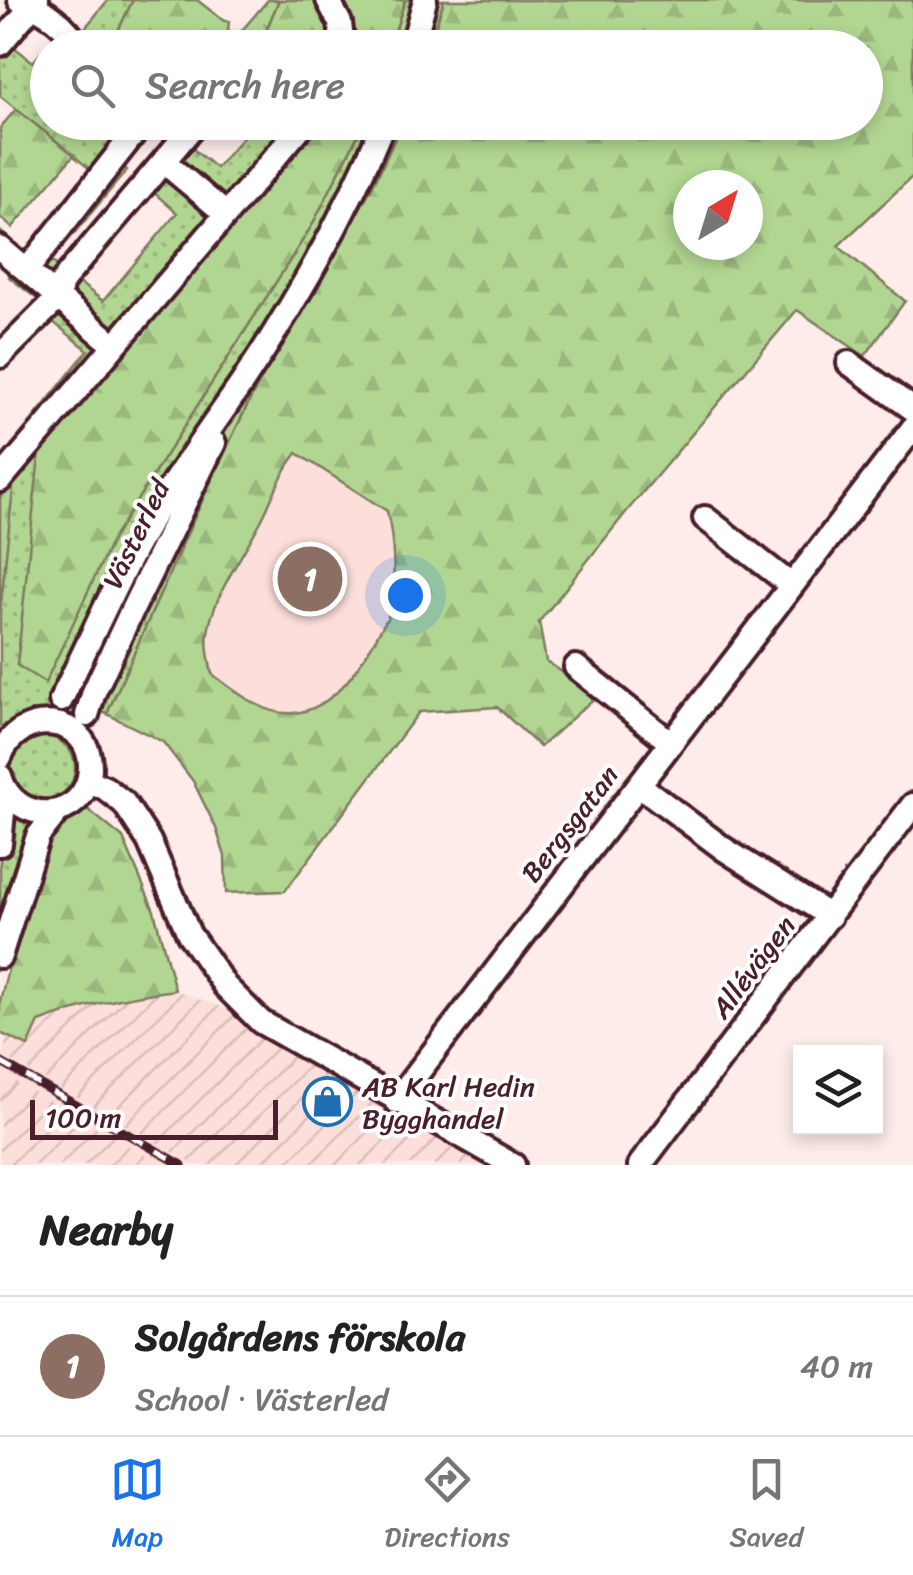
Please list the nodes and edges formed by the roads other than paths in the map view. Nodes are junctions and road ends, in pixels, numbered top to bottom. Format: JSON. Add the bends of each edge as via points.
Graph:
{"nodes":[{"id":1,"x":328,"y":0,"type":"edge"},
{"id":2,"x":425,"y":0,"type":"edge"},
{"id":3,"x":30,"y":2,"type":"edge"},
{"id":4,"x":69,"y":30,"type":"edge"},
{"id":5,"x":341,"y":30,"type":"edge"},
{"id":6,"x":417,"y":30,"type":"edge"},
{"id":7,"x":0,"y":44,"type":"edge"},
{"id":8,"x":126,"y":140,"type":"edge"},
{"id":9,"x":182,"y":140,"type":"edge"},
{"id":10,"x":290,"y":140,"type":"edge"},
{"id":11,"x":377,"y":140,"type":"edge"},
{"id":12,"x":164,"y":162,"type":"junction"},
{"id":13,"x":226,"y":214,"type":"junction"},
{"id":14,"x":10,"y":262,"type":"edge"},
{"id":15,"x":59,"y":298,"type":"junction"},
{"id":16,"x":114,"y":345,"type":"junction"},
{"id":17,"x":0,"y":356,"type":"edge"},
{"id":18,"x":849,"y":363,"type":"dead end"},
{"id":19,"x":244,"y":381,"type":"junction"},
{"id":20,"x":913,"y":409,"type":"edge"},
{"id":21,"x":913,"y":428,"type":"edge"},
{"id":22,"x":0,"y":480,"type":"edge"},
{"id":23,"x":705,"y":518,"type":"dead end"},
{"id":24,"x":791,"y":585,"type":"junction"},
{"id":25,"x":576,"y":667,"type":"dead end"},
{"id":26,"x":42,"y":722,"type":"junction"},
{"id":27,"x":4,"y":740,"type":"edge"},
{"id":28,"x":671,"y":743,"type":"junction"},
{"id":29,"x":84,"y":746,"type":"junction"},
{"id":30,"x":3,"y":784,"type":"edge"},
{"id":31,"x":639,"y":785,"type":"junction"},
{"id":32,"x":86,"y":786,"type":"junction"},
{"id":33,"x":913,"y":805,"type":"edge"},
{"id":34,"x":58,"y":811,"type":"junction"},
{"id":35,"x":0,"y":844,"type":"edge"},
{"id":36,"x":830,"y":916,"type":"junction"},
{"id":37,"x":0,"y":956,"type":"edge"},
{"id":38,"x":396,"y":1100,"type":"junction"},
{"id":39,"x":513,"y":1165,"type":"edge"},
{"id":40,"x":640,"y":1165,"type":"edge"}],
"edges":[{"from":1,"to":5,"type":"street"},
{"from":2,"to":6,"type":"street"},
{"from":3,"to":4,"type":"street"},
{"from":3,"to":7,"type":"street"},
{"from":8,"to":14,"type":"street"},
{"from":9,"to":12,"type":"street"},
{"from":10,"to":13,"type":"street"},
{"from":11,"to":19,"type":"street","name":"Västerled","via":[[325,248]]},
{"from":12,"to":13,"type":"street"},
{"from":12,"to":15,"type":"street","via":[[69,272]]},
{"from":13,"to":16,"type":"street"},
{"from":14,"to":15,"type":"street"},
{"from":15,"to":16,"type":"street"},
{"from":15,"to":17,"type":"street"},
{"from":16,"to":22,"type":"street"},
{"from":18,"to":20,"type":"street"},
{"from":19,"to":26,"type":"street","name":"Västerled","via":[[143,533],[60,702]]},
{"from":19,"to":29,"type":"street","name":"Västerled","via":[[94,692]]},
{"from":21,"to":24,"type":"street","name":"Bergsgatan"},
{"from":23,"to":24,"type":"street"},
{"from":24,"to":28,"type":"street","name":"Bergsgatan"},
{"from":25,"to":28,"type":"street"},
{"from":26,"to":27,"type":"street"},
{"from":26,"to":29,"type":"street","via":[[68,729]]},
{"from":28,"to":31,"type":"street","name":"Bergsgatan"},
{"from":29,"to":32,"type":"street","name":"Västerled"},
{"from":30,"to":34,"type":"street","via":[[30,810]]},
{"from":30,"to":35,"type":"street"},
{"from":31,"to":36,"type":"street"},
{"from":31,"to":38,"type":"street","name":"Bergsgatan"},
{"from":32,"to":34,"type":"street"},
{"from":32,"to":38,"type":"street","via":[[105,788],[124,804],[149,841],[188,934],[225,986],[261,1022]]},
{"from":33,"to":36,"type":"street","name":"Allévägen"},
{"from":34,"to":37,"type":"street","via":[[38,836]]},
{"from":36,"to":40,"type":"street","name":"Allévägen"},
{"from":38,"to":39,"type":"street"}]}
